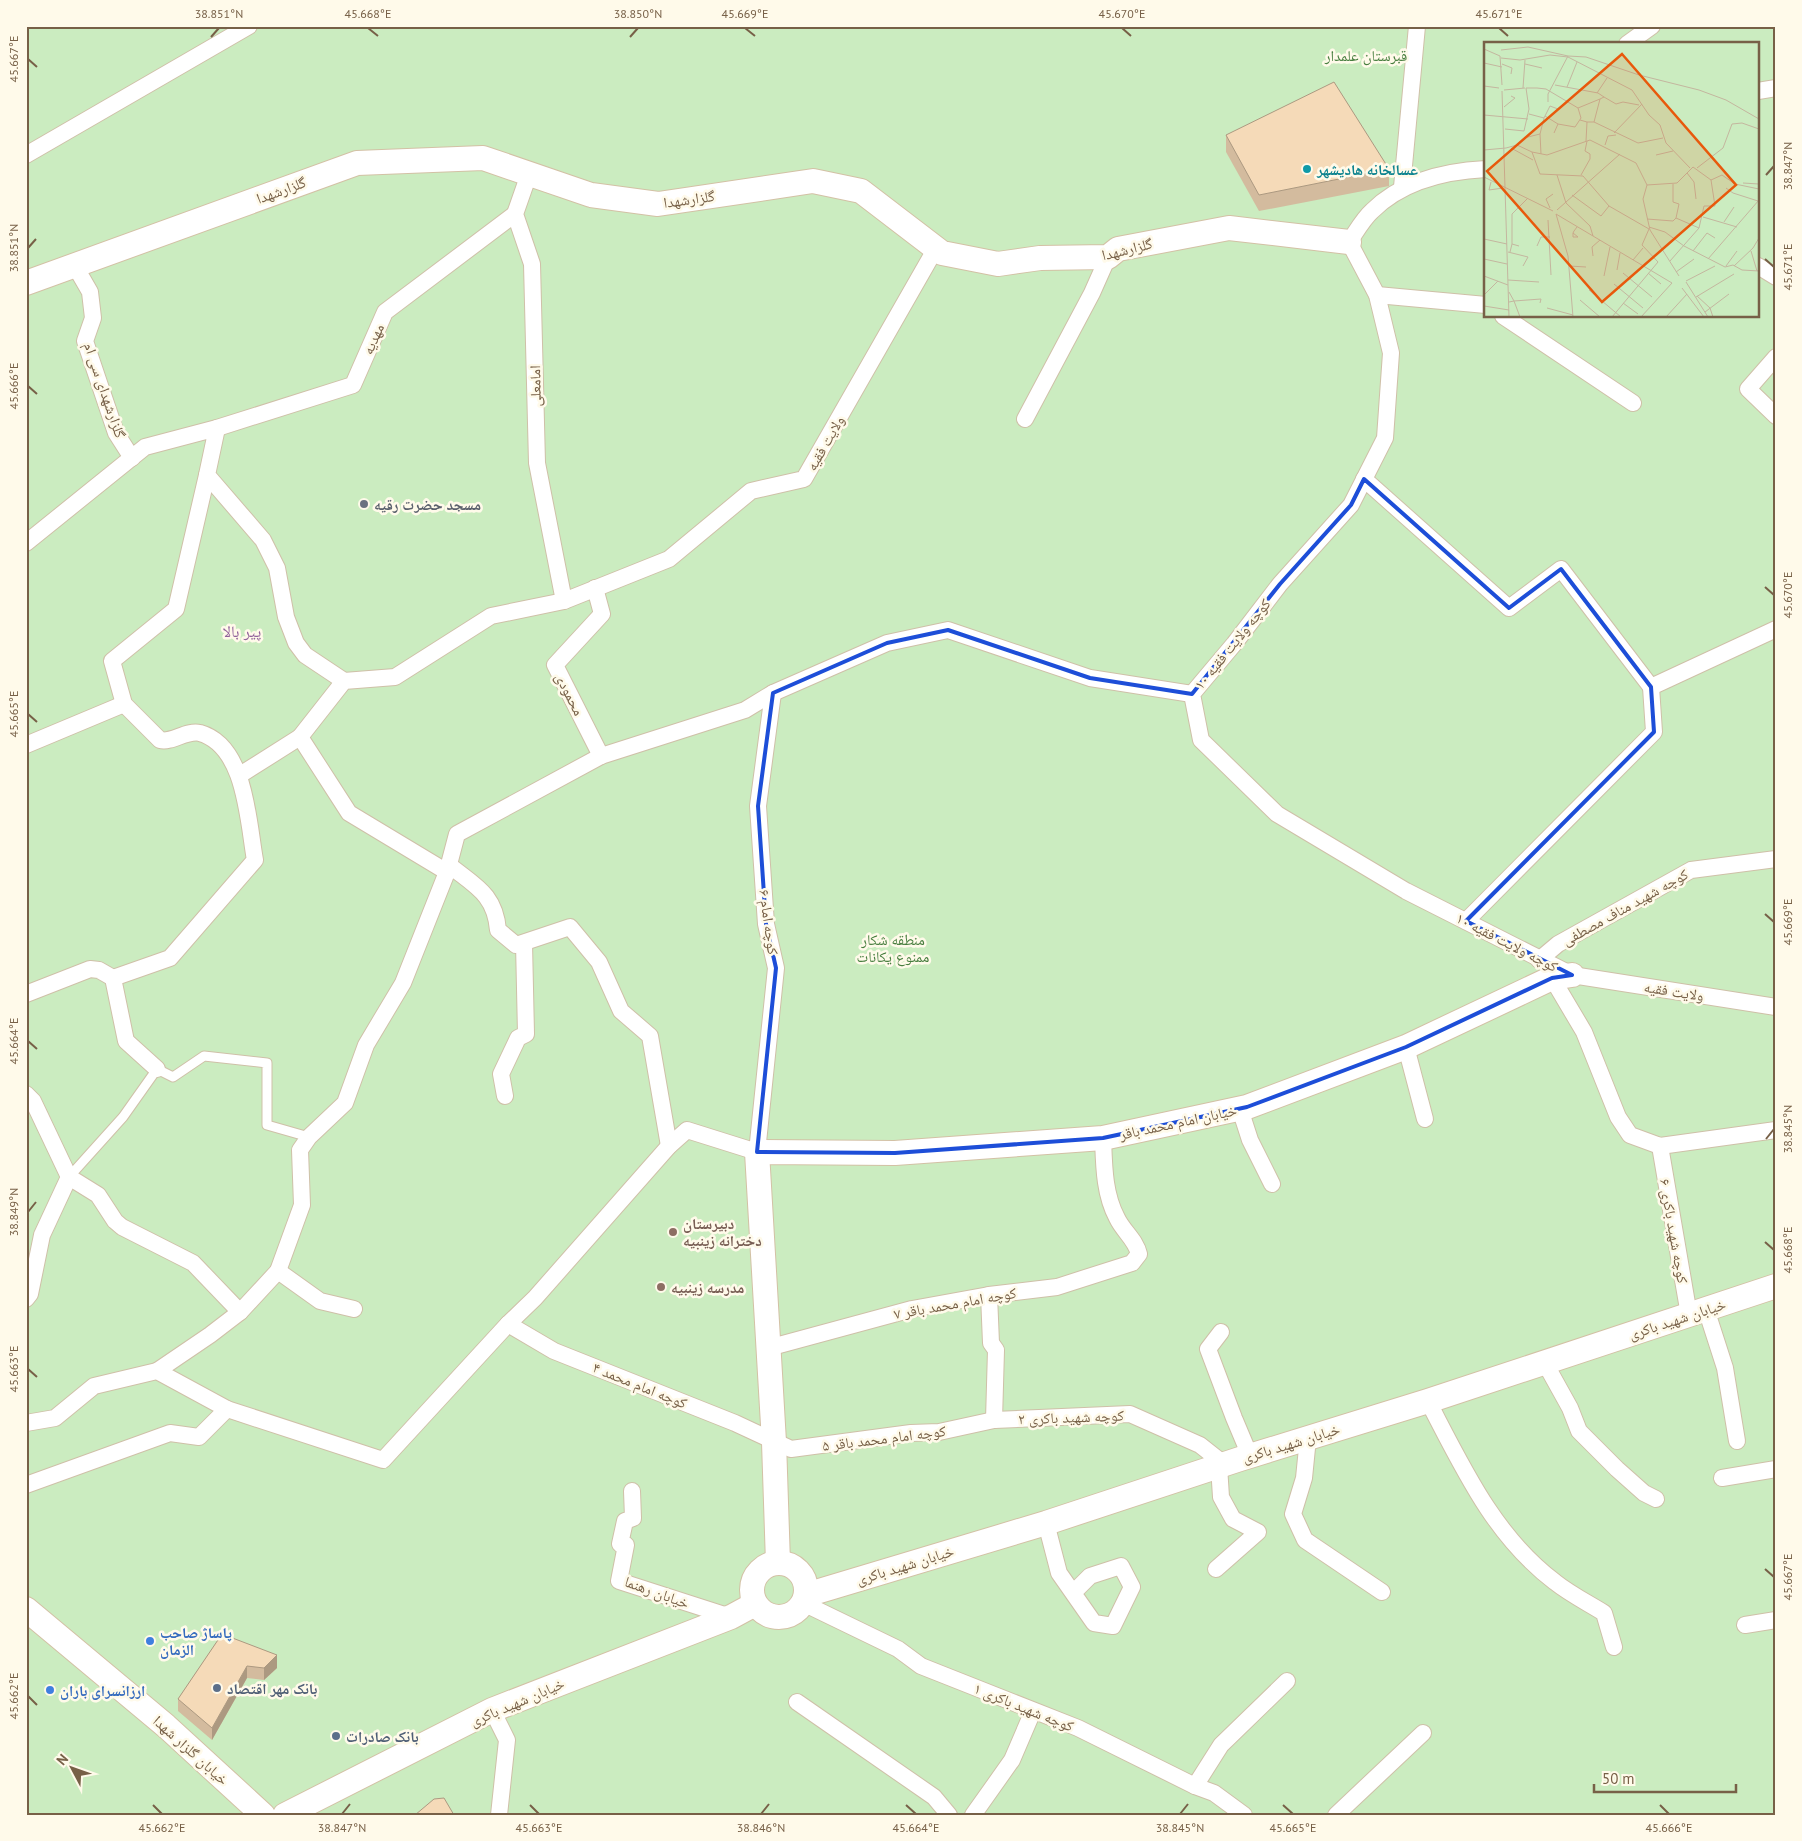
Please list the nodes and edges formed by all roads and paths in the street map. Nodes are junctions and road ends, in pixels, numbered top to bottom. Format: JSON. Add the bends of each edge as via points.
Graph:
{"nodes":[{"id":1,"x":250,"y":26,"type":"edge"},
{"id":2,"x":1417,"y":26,"type":"edge"},
{"id":3,"x":1652,"y":26,"type":"edge"},
{"id":4,"x":1630,"y":42,"type":"edge"},
{"id":5,"x":1776,"y":88,"type":"edge"},
{"id":6,"x":1760,"y":91,"type":"edge"},
{"id":7,"x":26,"y":155,"type":"edge"},
{"id":8,"x":1484,"y":169,"type":"edge"},
{"id":9,"x":530,"y":174,"type":"junction"},
{"id":10,"x":1402,"y":187,"type":"junction"},
{"id":11,"x":515,"y":214,"type":"junction"},
{"id":12,"x":1349,"y":242,"type":"junction"},
{"id":13,"x":936,"y":248,"type":"junction"},
{"id":14,"x":1108,"y":257,"type":"junction"},
{"id":15,"x":75,"y":266,"type":"junction"},
{"id":16,"x":1760,"y":267,"type":"edge"},
{"id":17,"x":1776,"y":277,"type":"edge"},
{"id":18,"x":26,"y":283,"type":"edge"},
{"id":19,"x":1377,"y":295,"type":"junction"},
{"id":20,"x":1484,"y":305,"type":"edge"},
{"id":21,"x":1506,"y":318,"type":"edge"},
{"id":22,"x":1776,"y":356,"type":"edge"},
{"id":23,"x":1633,"y":403,"type":"dead end"},
{"id":24,"x":1776,"y":416,"type":"edge"},
{"id":25,"x":1026,"y":419,"type":"dead end"},
{"id":26,"x":217,"y":428,"type":"junction"},
{"id":27,"x":132,"y":458,"type":"junction"},
{"id":28,"x":207,"y":475,"type":"junction"},
{"id":29,"x":1364,"y":479,"type":"junction"},
{"id":30,"x":26,"y":543,"type":"edge"},
{"id":31,"x":594,"y":588,"type":"junction"},
{"id":32,"x":564,"y":601,"type":"junction"},
{"id":33,"x":1776,"y":629,"type":"edge"},
{"id":34,"x":344,"y":681,"type":"junction"},
{"id":35,"x":1651,"y":687,"type":"junction"},
{"id":36,"x":773,"y":692,"type":"junction"},
{"id":37,"x":1192,"y":694,"type":"junction"},
{"id":38,"x":124,"y":704,"type":"junction"},
{"id":39,"x":300,"y":737,"type":"junction"},
{"id":40,"x":26,"y":745,"type":"edge"},
{"id":41,"x":601,"y":756,"type":"junction"},
{"id":42,"x":240,"y":775,"type":"junction"},
{"id":43,"x":1776,"y":859,"type":"edge"},
{"id":44,"x":448,"y":869,"type":"junction"},
{"id":45,"x":1466,"y":921,"type":"junction"},
{"id":46,"x":524,"y":943,"type":"junction"},
{"id":47,"x":1554,"y":971,"type":"junction"},
{"id":48,"x":113,"y":978,"type":"junction"},
{"id":49,"x":26,"y":994,"type":"edge"},
{"id":50,"x":1776,"y":1006,"type":"edge"},
{"id":51,"x":1406,"y":1047,"type":"junction"},
{"id":52,"x":157,"y":1069,"type":"junction"},
{"id":53,"x":26,"y":1094,"type":"edge"},
{"id":54,"x":505,"y":1096,"type":"dead end"},
{"id":55,"x":1240,"y":1109,"type":"junction"},
{"id":56,"x":1425,"y":1120,"type":"dead end"},
{"id":57,"x":1776,"y":1130,"type":"edge"},
{"id":58,"x":309,"y":1137,"type":"junction"},
{"id":59,"x":1103,"y":1138,"type":"junction"},
{"id":60,"x":669,"y":1146,"type":"junction"},
{"id":61,"x":1660,"y":1146,"type":"junction"},
{"id":62,"x":758,"y":1152,"type":"junction"},
{"id":63,"x":69,"y":1178,"type":"junction"},
{"id":64,"x":1272,"y":1184,"type":"dead end"},
{"id":65,"x":278,"y":1271,"type":"junction"},
{"id":66,"x":1776,"y":1286,"type":"edge"},
{"id":67,"x":989,"y":1295,"type":"junction"},
{"id":68,"x":26,"y":1299,"type":"edge"},
{"id":69,"x":354,"y":1308,"type":"dead end"},
{"id":70,"x":240,"y":1312,"type":"junction"},
{"id":71,"x":1698,"y":1312,"type":"junction"},
{"id":72,"x":508,"y":1324,"type":"junction"},
{"id":73,"x":1221,"y":1332,"type":"dead end"},
{"id":74,"x":768,"y":1348,"type":"junction"},
{"id":75,"x":1545,"y":1363,"type":"junction"},
{"id":76,"x":157,"y":1371,"type":"junction"},
{"id":77,"x":1428,"y":1401,"type":"junction"},
{"id":78,"x":227,"y":1409,"type":"junction"},
{"id":79,"x":994,"y":1420,"type":"junction"},
{"id":80,"x":26,"y":1423,"type":"edge"},
{"id":81,"x":1308,"y":1438,"type":"junction"},
{"id":82,"x":1737,"y":1441,"type":"dead end"},
{"id":83,"x":774,"y":1442,"type":"junction"},
{"id":84,"x":1250,"y":1456,"type":"junction"},
{"id":85,"x":1221,"y":1465,"type":"junction"},
{"id":86,"x":1776,"y":1469,"type":"edge"},
{"id":87,"x":1722,"y":1478,"type":"dead end"},
{"id":88,"x":26,"y":1485,"type":"edge"},
{"id":89,"x":632,"y":1491,"type":"dead end"},
{"id":90,"x":1656,"y":1499,"type":"dead end"},
{"id":91,"x":1046,"y":1523,"type":"junction"},
{"id":92,"x":778,"y":1563,"type":"junction"},
{"id":93,"x":1216,"y":1569,"type":"dead end"},
{"id":94,"x":1382,"y":1592,"type":"dead end"},
{"id":95,"x":1073,"y":1594,"type":"dead end"},
{"id":96,"x":804,"y":1599,"type":"junction"},
{"id":97,"x":755,"y":1604,"type":"junction"},
{"id":98,"x":26,"y":1609,"type":"edge"},
{"id":99,"x":730,"y":1617,"type":"junction"},
{"id":100,"x":1776,"y":1620,"type":"edge"},
{"id":101,"x":1745,"y":1625,"type":"dead end"},
{"id":102,"x":1614,"y":1647,"type":"dead end"},
{"id":103,"x":1287,"y":1682,"type":"dead end"},
{"id":104,"x":797,"y":1702,"type":"dead end"},
{"id":105,"x":492,"y":1710,"type":"junction"},
{"id":106,"x":1033,"y":1711,"type":"junction"},
{"id":107,"x":1423,"y":1733,"type":"dead end"},
{"id":108,"x":1195,"y":1786,"type":"junction"},
{"id":109,"x":942,"y":1812,"type":"edge"},
{"id":110,"x":263,"y":1815,"type":"edge"},
{"id":111,"x":285,"y":1815,"type":"edge"},
{"id":112,"x":499,"y":1815,"type":"edge"},
{"id":113,"x":973,"y":1815,"type":"edge"},
{"id":114,"x":1244,"y":1815,"type":"edge"},
{"id":115,"x":1336,"y":1815,"type":"edge"}],
"edges":[{"from":1,"to":7,"type":"street"},
{"from":2,"to":10,"type":"street"},
{"from":3,"to":4,"type":"street"},
{"from":5,"to":6,"type":"street"},
{"from":8,"to":10,"type":"street","via":[[1458,170]]},
{"from":9,"to":11,"type":"street"},
{"from":9,"to":13,"type":"main road","name":"گلزارشهدا","via":[[591,195],[658,204],[813,181],[861,190]]},
{"from":9,"to":15,"type":"main road","name":"گلزارشهدا","via":[[483,158],[357,163]]},
{"from":10,"to":12,"type":"street","via":[[1372,211]]},
{"from":11,"to":26,"type":"street","name":"مهدیه","via":[[385,312],[353,385]]},
{"from":11,"to":32,"type":"street","name":"امامعلی","via":[[532,264],[537,463]]},
{"from":12,"to":14,"type":"main road","name":"گلزارشهدا","via":[[1228,228],[1118,249]]},
{"from":12,"to":19,"type":"street","name":"کوچه ولایت فقیه ۱۰"},
{"from":13,"to":14,"type":"main road","name":"گلزارشهدا","via":[[942,253],[998,264],[1040,258]]},
{"from":13,"to":31,"type":"street","name":"ولایت فقیه","via":[[804,480],[750,491],[669,559]]},
{"from":14,"to":25,"type":"street"},
{"from":15,"to":18,"type":"main road","name":"گلزارشهدا"},
{"from":15,"to":27,"type":"street","name":"گلزارشهدای سی ام","via":[[90,292],[93,318],[85,341],[116,433]]},
{"from":16,"to":17,"type":"street"},
{"from":19,"to":20,"type":"street"},
{"from":19,"to":29,"type":"street","name":"کوچه ولایت فقیه ۱۰","via":[[1391,353],[1385,438]]},
{"from":21,"to":23,"type":"street"},
{"from":22,"to":24,"type":"street","via":[[1748,388]]},
{"from":26,"to":27,"type":"street","name":"مهدیه","via":[[145,447]]},
{"from":26,"to":28,"type":"street"},
{"from":27,"to":30,"type":"street","name":"مهدیه"},
{"from":28,"to":34,"type":"street","via":[[263,540],[277,568],[286,618],[296,643],[305,654]]},
{"from":28,"to":38,"type":"street","via":[[176,609],[112,661]]},
{"from":29,"to":35,"type":"street","via":[[1509,608],[1561,569]]},
{"from":29,"to":37,"type":"street","name":"کوچه ولایت فقیه ۱۰","via":[[1351,505],[1280,584]]},
{"from":31,"to":32,"type":"street","name":"ولایت فقیه"},
{"from":31,"to":41,"type":"street","name":"محمودی","via":[[602,614],[555,665]]},
{"from":32,"to":34,"type":"street","name":"ولایت فقیه","via":[[492,616],[395,677]]},
{"from":33,"to":35,"type":"street"},
{"from":34,"to":39,"type":"street"},
{"from":35,"to":45,"type":"street","via":[[1654,732]]},
{"from":36,"to":37,"type":"street","via":[[888,642],[948,630],[1090,678]]},
{"from":36,"to":41,"type":"street","via":[[745,710]]},
{"from":36,"to":62,"type":"street","name":"کوچه امام ۶","via":[[758,806],[766,924],[776,968]]},
{"from":37,"to":45,"type":"street","name":"کوچه ولایت فقیه ۱۰","via":[[1201,740],[1277,814],[1406,891]]},
{"from":38,"to":40,"type":"street"},
{"from":38,"to":42,"type":"street","via":[[160,740],[198,733],[214,738]]},
{"from":39,"to":42,"type":"street"},
{"from":39,"to":44,"type":"street","via":[[349,813]]},
{"from":41,"to":44,"type":"street","via":[[456,834]]},
{"from":42,"to":48,"type":"street","via":[[255,860],[170,958]]},
{"from":43,"to":47,"type":"street","name":"کوچه شهید مناف مصطفی","via":[[1691,870],[1558,944]]},
{"from":44,"to":46,"type":"street","via":[[488,896],[497,912],[498,930],[516,946]]},
{"from":44,"to":58,"type":"street","via":[[403,983],[366,1045],[345,1103]]},
{"from":45,"to":47,"type":"street","name":"کوچه ولایت فقیه ۱۰"},
{"from":46,"to":54,"type":"street","via":[[526,1034],[518,1038],[501,1074]]},
{"from":46,"to":60,"type":"street","via":[[570,927],[600,962],[621,1011],[650,1036]]},
{"from":47,"to":50,"type":"street","name":"ولایت فقیه"},
{"from":47,"to":51,"type":"main road","name":"خیابان امام محمد باقر"},
{"from":47,"to":61,"type":"street","via":[[1584,1032],[1618,1117],[1630,1135]]},
{"from":48,"to":49,"type":"street","via":[[90,969]]},
{"from":48,"to":52,"type":"street","via":[[126,1042]]},
{"from":51,"to":55,"type":"main road","name":"خیابان امام محمد باقر"},
{"from":51,"to":56,"type":"street"},
{"from":52,"to":58,"type":"lane","via":[[172,1077],[204,1056],[267,1063],[267,1125]]},
{"from":52,"to":63,"type":"lane","via":[[123,1117]]},
{"from":53,"to":63,"type":"street","via":[[33,1101]]},
{"from":55,"to":59,"type":"main road","name":"خیابان امام محمد باقر"},
{"from":55,"to":64,"type":"street","via":[[1250,1140]]},
{"from":57,"to":61,"type":"street"},
{"from":58,"to":65,"type":"street","via":[[300,1150],[302,1205]]},
{"from":59,"to":62,"type":"main road","name":"خیابان امام محمد باقر","via":[[896,1153]]},
{"from":59,"to":67,"type":"street","name":"کوچه امام محمد باقر ۷","via":[[1105,1179],[1116,1218],[1139,1254],[1132,1263],[1057,1286]]},
{"from":60,"to":62,"type":"street","via":[[687,1130]]},
{"from":60,"to":72,"type":"street","via":[[535,1298]]},
{"from":61,"to":71,"type":"street","name":"کوچه شهید باکری ۶"},
{"from":62,"to":74,"type":"main road"},
{"from":63,"to":68,"type":"street","via":[[42,1235],[30,1294]]},
{"from":63,"to":70,"type":"street","via":[[98,1195],[122,1227],[193,1263]]},
{"from":65,"to":69,"type":"street","via":[[320,1301]]},
{"from":65,"to":70,"type":"street"},
{"from":66,"to":71,"type":"main road","name":"خیابان شهید باکری"},
{"from":67,"to":74,"type":"street","name":"کوچه امام محمد باقر ۷","via":[[912,1309]]},
{"from":67,"to":79,"type":"street","via":[[991,1343],[996,1350]]},
{"from":70,"to":76,"type":"street"},
{"from":71,"to":75,"type":"main road","name":"خیابان شهید باکری"},
{"from":71,"to":82,"type":"street","name":"کوچه شهید باکری ۶","via":[[1725,1368]]},
{"from":72,"to":78,"type":"street","via":[[384,1460]]},
{"from":72,"to":83,"type":"street","name":"کوچه امام محمد ۴","via":[[554,1351],[736,1422]]},
{"from":73,"to":84,"type":"street","via":[[1208,1349]]},
{"from":74,"to":83,"type":"main road"},
{"from":75,"to":77,"type":"main road","name":"خیابان شهید باکری"},
{"from":75,"to":90,"type":"street","via":[[1579,1431],[1617,1470]]},
{"from":76,"to":78,"type":"street"},
{"from":76,"to":80,"type":"street","via":[[94,1386],[55,1418]]},
{"from":77,"to":81,"type":"main road","name":"خیابان شهید باکری"},
{"from":77,"to":102,"type":"street","via":[[1481,1501],[1510,1539],[1555,1582],[1604,1613]]},
{"from":78,"to":88,"type":"street","via":[[199,1437],[170,1433]]},
{"from":79,"to":83,"type":"street","name":"کوچه امام محمد باقر ۵","via":[[939,1432],[791,1449]]},
{"from":79,"to":85,"type":"street","name":"کوچه شهید باکری ۲","via":[[1130,1414],[1200,1445]]},
{"from":81,"to":84,"type":"main road","name":"خیابان شهید باکری"},
{"from":81,"to":94,"type":"street","via":[[1304,1478],[1294,1514],[1305,1540]]},
{"from":83,"to":92,"type":"main road"},
{"from":84,"to":85,"type":"main road","name":"خیابان شهید باکری"},
{"from":85,"to":91,"type":"main road","name":"خیابان شهید باکری"},
{"from":85,"to":93,"type":"street","via":[[1221,1497],[1233,1519],[1258,1532]]},
{"from":86,"to":87,"type":"street"},
{"from":89,"to":99,"type":"street","name":"خیابان رهنما","via":[[632,1518],[625,1521],[620,1544],[626,1545],[619,1581]]},
{"from":91,"to":95,"type":"street","via":[[1059,1573]]},
{"from":91,"to":96,"type":"main road","name":"خیابان شهید باکری"},
{"from":92,"to":96,"type":"main road","via":[[800,1572],[805,1583]]},
{"from":92,"to":97,"type":"main road","via":[[758,1573],[753,1582]]},
{"from":96,"to":97,"type":"main road","via":[[793,1614],[780,1618],[766,1614]]},
{"from":96,"to":106,"type":"street","name":"کوچه شهید باکری ۱","via":[[898,1649],[921,1666]]},
{"from":97,"to":99,"type":"main road","name":"خیابان شهید باکری"},
{"from":98,"to":110,"type":"main road","name":"خیابان گلزار شهدا","via":[[166,1726]]},
{"from":99,"to":105,"type":"main road","name":"خیابان شهید باکری"},
{"from":100,"to":101,"type":"street"},
{"from":103,"to":108,"type":"street","via":[[1220,1745]]},
{"from":104,"to":109,"type":"street","via":[[934,1798]]},
{"from":105,"to":111,"type":"main road","name":"خیابان شهید باکری"},
{"from":105,"to":112,"type":"street","via":[[507,1740]]},
{"from":106,"to":108,"type":"street","name":"کوچه شهید باکری ۱","via":[[1078,1728]]},
{"from":106,"to":113,"type":"street","via":[[1012,1760]]},
{"from":107,"to":115,"type":"street"},
{"from":108,"to":114,"type":"street","name":"کوچه شهید باکری ۱","via":[[1214,1793]]}]}
